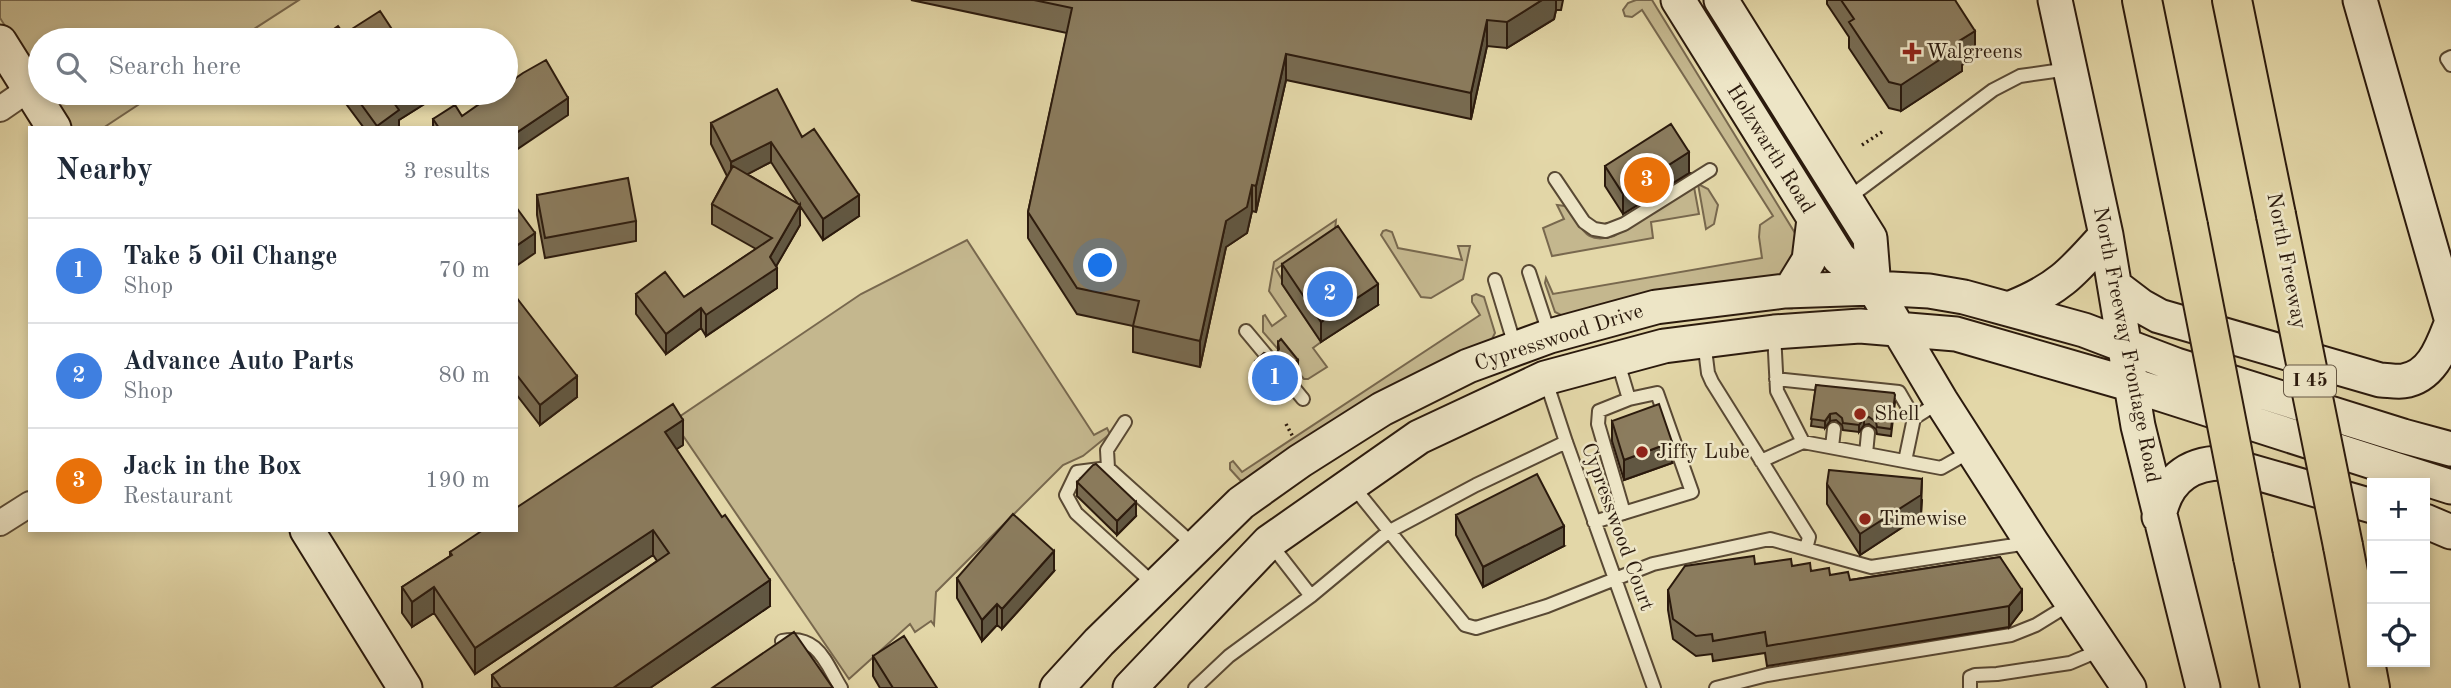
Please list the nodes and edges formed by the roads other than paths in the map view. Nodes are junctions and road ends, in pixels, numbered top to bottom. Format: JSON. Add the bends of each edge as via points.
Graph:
{"nodes":[{"id":1,"x":1678,"y":0,"type":"edge"},
{"id":2,"x":2055,"y":0,"type":"edge"},
{"id":3,"x":2142,"y":0,"type":"edge"},
{"id":4,"x":2232,"y":0,"type":"edge"},
{"id":5,"x":2360,"y":0,"type":"edge"},
{"id":6,"x":1729,"y":3,"type":"edge"},
{"id":7,"x":0,"y":42,"type":"edge"},
{"id":8,"x":2451,"y":57,"type":"edge"},
{"id":9,"x":2451,"y":65,"type":"edge"},
{"id":10,"x":2069,"y":69,"type":"junction"},
{"id":11,"x":28,"y":87,"type":"edge"},
{"id":12,"x":28,"y":90,"type":"edge"},
{"id":13,"x":39,"y":105,"type":"edge"},
{"id":14,"x":0,"y":108,"type":"edge"},
{"id":15,"x":53,"y":126,"type":"edge"},
{"id":16,"x":1710,"y":170,"type":"dead end"},
{"id":17,"x":1555,"y":179,"type":"dead end"},
{"id":18,"x":1846,"y":200,"type":"junction"},
{"id":19,"x":1814,"y":219,"type":"junction"},
{"id":20,"x":2106,"y":234,"type":"junction"},
{"id":21,"x":1529,"y":272,"type":"dead end"},
{"id":22,"x":1494,"y":280,"type":"dead end"},
{"id":23,"x":2116,"y":287,"type":"junction"},
{"id":24,"x":1874,"y":288,"type":"junction"},
{"id":25,"x":1790,"y":290,"type":"junction"},
{"id":26,"x":2449,"y":297,"type":"edge"},
{"id":27,"x":2011,"y":308,"type":"junction"},
{"id":28,"x":2451,"y":324,"type":"edge"},
{"id":29,"x":1897,"y":329,"type":"junction"},
{"id":30,"x":1246,"y":331,"type":"dead end"},
{"id":31,"x":1774,"y":332,"type":"junction"},
{"id":32,"x":1550,"y":336,"type":"junction"},
{"id":33,"x":1704,"y":341,"type":"junction"},
{"id":34,"x":2125,"y":346,"type":"junction"},
{"id":35,"x":1515,"y":348,"type":"junction"},
{"id":36,"x":1617,"y":358,"type":"junction"},
{"id":37,"x":1271,"y":361,"type":"edge"},
{"id":38,"x":1545,"y":378,"type":"junction"},
{"id":39,"x":1776,"y":379,"type":"junction"},
{"id":40,"x":1289,"y":382,"type":"dead end"},
{"id":41,"x":2129,"y":384,"type":"junction"},
{"id":42,"x":1303,"y":399,"type":"dead end"},
{"id":43,"x":1629,"y":399,"type":"junction"},
{"id":44,"x":1928,"y":409,"type":"junction"},
{"id":45,"x":1125,"y":422,"type":"dead end"},
{"id":46,"x":1834,"y":429,"type":"dead end"},
{"id":47,"x":1868,"y":433,"type":"dead end"},
{"id":48,"x":1566,"y":442,"type":"junction"},
{"id":49,"x":1803,"y":442,"type":"junction"},
{"id":50,"x":1832,"y":447,"type":"junction"},
{"id":51,"x":2451,"y":449,"type":"edge"},
{"id":52,"x":1973,"y":450,"type":"junction"},
{"id":53,"x":1866,"y":454,"type":"junction"},
{"id":54,"x":1761,"y":461,"type":"junction"},
{"id":55,"x":1905,"y":461,"type":"junction"},
{"id":56,"x":1108,"y":468,"type":"junction"},
{"id":57,"x":1352,"y":484,"type":"junction"},
{"id":58,"x":2451,"y":487,"type":"edge"},
{"id":59,"x":1241,"y":503,"type":"junction"},
{"id":60,"x":28,"y":505,"type":"edge"},
{"id":61,"x":2367,"y":505,"type":"edge"},
{"id":62,"x":1625,"y":513,"type":"junction"},
{"id":63,"x":2160,"y":517,"type":"junction"},
{"id":64,"x":1594,"y":522,"type":"junction"},
{"id":65,"x":0,"y":523,"type":"edge"},
{"id":66,"x":2430,"y":523,"type":"edge"},
{"id":67,"x":308,"y":532,"type":"edge"},
{"id":68,"x":1388,"y":532,"type":"junction"},
{"id":69,"x":2451,"y":532,"type":"edge"},
{"id":70,"x":1269,"y":542,"type":"junction"},
{"id":71,"x":2032,"y":543,"type":"junction"},
{"id":72,"x":1196,"y":547,"type":"junction"},
{"id":73,"x":1806,"y":549,"type":"junction"},
{"id":74,"x":1615,"y":578,"type":"junction"},
{"id":75,"x":1156,"y":586,"type":"junction"},
{"id":76,"x":1311,"y":596,"type":"junction"},
{"id":77,"x":2071,"y":602,"type":"junction"},
{"id":78,"x":772,"y":649,"type":"edge"},
{"id":79,"x":2103,"y":649,"type":"junction"},
{"id":80,"x":396,"y":685,"type":"edge"},
{"id":81,"x":841,"y":688,"type":"edge"},
{"id":82,"x":1057,"y":688,"type":"edge"},
{"id":83,"x":1130,"y":688,"type":"edge"},
{"id":84,"x":1195,"y":688,"type":"edge"},
{"id":85,"x":1654,"y":688,"type":"edge"},
{"id":86,"x":1716,"y":688,"type":"edge"},
{"id":87,"x":1970,"y":688,"type":"edge"},
{"id":88,"x":2129,"y":688,"type":"edge"},
{"id":89,"x":2203,"y":688,"type":"edge"},
{"id":90,"x":2280,"y":688,"type":"edge"},
{"id":91,"x":2370,"y":688,"type":"edge"}],
"edges":[{"from":1,"to":19,"type":"main road","name":"Holzwarth Road"},
{"from":2,"to":10,"type":"main road","name":"North Freeway Frontage Road"},
{"from":3,"to":90,"type":"highway","bridge":true},
{"from":4,"to":91,"type":"highway","name":"North Freeway","number":"I 45","bridge":true},
{"from":5,"to":26,"type":"main road"},
{"from":6,"to":18,"type":"main road","name":"Holzwarth Road"},
{"from":7,"to":11,"type":"main road"},
{"from":8,"to":9,"type":"lane","via":[[2447,60]]},
{"from":10,"to":18,"type":"lane","via":[[2020,76],[1993,90]]},
{"from":10,"to":20,"type":"main road","name":"North Freeway Frontage Road"},
{"from":12,"to":14,"type":"street"},
{"from":13,"to":15,"type":"main road"},
{"from":16,"to":17,"type":"lane","via":[[1606,231],[1584,222]]},
{"from":18,"to":24,"type":"main road","name":"Holzwarth Road","via":[[1870,238]]},
{"from":19,"to":24,"type":"main road","name":"Holzwarth Road","via":[[1839,258]]},
{"from":19,"to":25,"type":"main road","via":[[1808,260]]},
{"from":20,"to":23,"type":"main road","name":"North Freeway Frontage Road"},
{"from":20,"to":27,"type":"main road","via":[[2063,281]]},
{"from":21,"to":32,"type":"lane"},
{"from":22,"to":35,"type":"lane"},
{"from":23,"to":28,"type":"main road","via":[[2160,316],[2380,380],[2404,381],[2426,371],[2441,351]]},
{"from":23,"to":34,"type":"main road","name":"North Freeway Frontage Road"},
{"from":24,"to":25,"type":"main road","name":"Cypresswood Drive"},
{"from":24,"to":27,"type":"main road","name":"Cypresswood Drive","via":[[1929,291]]},
{"from":24,"to":29,"type":"main road","name":"Holzwarth Road"},
{"from":25,"to":32,"type":"main road","name":"Cypresswood Drive","via":[[1656,307]]},
{"from":27,"to":34,"type":"main road","name":"Cypresswood Drive"},
{"from":29,"to":31,"type":"main road","name":"Cypresswood Drive","via":[[1860,326]]},
{"from":29,"to":41,"type":"main road","name":"Cypresswood Drive","via":[[1956,334]]},
{"from":29,"to":44,"type":"main road","name":"Holzwarth Road"},
{"from":30,"to":37,"type":"lane"},
{"from":31,"to":33,"type":"main road","name":"Cypresswood Drive"},
{"from":31,"to":39,"type":"lane"},
{"from":32,"to":35,"type":"main road","name":"Cypresswood Drive"},
{"from":33,"to":36,"type":"main road","name":"Cypresswood Drive"},
{"from":33,"to":54,"type":"lane","via":[[1712,382]]},
{"from":34,"to":41,"type":"main road","name":"North Freeway Frontage Road"},
{"from":34,"to":51,"type":"main road","name":"Cypresswood Drive"},
{"from":35,"to":59,"type":"main road","name":"Cypresswood Drive","via":[[1382,409]]},
{"from":36,"to":38,"type":"main road","name":"Cypresswood Drive"},
{"from":36,"to":43,"type":"lane"},
{"from":38,"to":48,"type":"lane","name":"Cypresswood Court"},
{"from":38,"to":57,"type":"main road","name":"Cypresswood Drive","via":[[1419,437]]},
{"from":39,"to":44,"type":"lane","via":[[1899,392]]},
{"from":39,"to":49,"type":"lane","via":[[1777,391]]},
{"from":40,"to":42,"type":"lane"},
{"from":41,"to":58,"type":"main road","name":"Cypresswood Drive"},
{"from":41,"to":63,"type":"main road","name":"North Freeway Frontage Road"},
{"from":43,"to":62,"type":"lane","via":[[1599,411],[1598,424]]},
{"from":43,"to":62,"type":"lane","via":[[1657,393],[1692,492]]},
{"from":44,"to":52,"type":"main road","name":"Holzwarth Road"},
{"from":44,"to":55,"type":"lane"},
{"from":45,"to":56,"type":"lane","via":[[1107,450]]},
{"from":46,"to":50,"type":"lane"},
{"from":47,"to":53,"type":"lane"},
{"from":48,"to":64,"type":"lane","name":"Cypresswood Court"},
{"from":48,"to":68,"type":"lane"},
{"from":49,"to":50,"type":"lane"},
{"from":49,"to":54,"type":"lane"},
{"from":50,"to":53,"type":"lane"},
{"from":52,"to":55,"type":"lane","via":[[1941,468]]},
{"from":52,"to":71,"type":"main road","name":"Holzwarth Road"},
{"from":53,"to":55,"type":"lane"},
{"from":54,"to":73,"type":"lane","via":[[1808,537]]},
{"from":56,"to":72,"type":"lane"},
{"from":56,"to":75,"type":"lane","via":[[1077,472],[1066,495],[1076,513]]},
{"from":57,"to":68,"type":"lane"},
{"from":57,"to":70,"type":"main road","name":"Cypresswood Drive"},
{"from":59,"to":70,"type":"main road"},
{"from":59,"to":72,"type":"main road","name":"Cypresswood Drive"},
{"from":60,"to":65,"type":"street"},
{"from":61,"to":63,"type":"main road","via":[[2222,463],[2208,463],[2174,481],[2161,504]]},
{"from":62,"to":64,"type":"lane"},
{"from":63,"to":89,"type":"main road","name":"North Freeway Frontage Road"},
{"from":64,"to":74,"type":"lane","name":"Cypresswood Court"},
{"from":66,"to":69,"type":"main road"},
{"from":67,"to":80,"type":"main road"},
{"from":68,"to":74,"type":"lane","via":[[1465,625],[1476,628]]},
{"from":68,"to":76,"type":"lane"},
{"from":70,"to":76,"type":"lane"},
{"from":70,"to":83,"type":"main road","name":"Cypresswood Drive"},
{"from":71,"to":73,"type":"lane","via":[[1871,567]]},
{"from":71,"to":77,"type":"main road","name":"Holzwarth Road"},
{"from":72,"to":75,"type":"main road","name":"Cypresswood Drive"},
{"from":73,"to":74,"type":"lane","via":[[1770,539],[1653,564]]},
{"from":74,"to":85,"type":"lane","name":"Cypresswood Court"},
{"from":75,"to":82,"type":"main road","name":"Cypresswood Drive"},
{"from":76,"to":84,"type":"lane","via":[[1229,656]]},
{"from":77,"to":79,"type":"main road","name":"Holzwarth Road"},
{"from":77,"to":86,"type":"lane","via":[[2011,635],[1767,675]]},
{"from":78,"to":81,"type":"lane","via":[[783,641],[801,639],[818,649]]},
{"from":79,"to":87,"type":"lane","via":[[2070,663],[1975,674],[1970,677]]},
{"from":79,"to":88,"type":"main road","name":"Holzwarth Road"}]}
